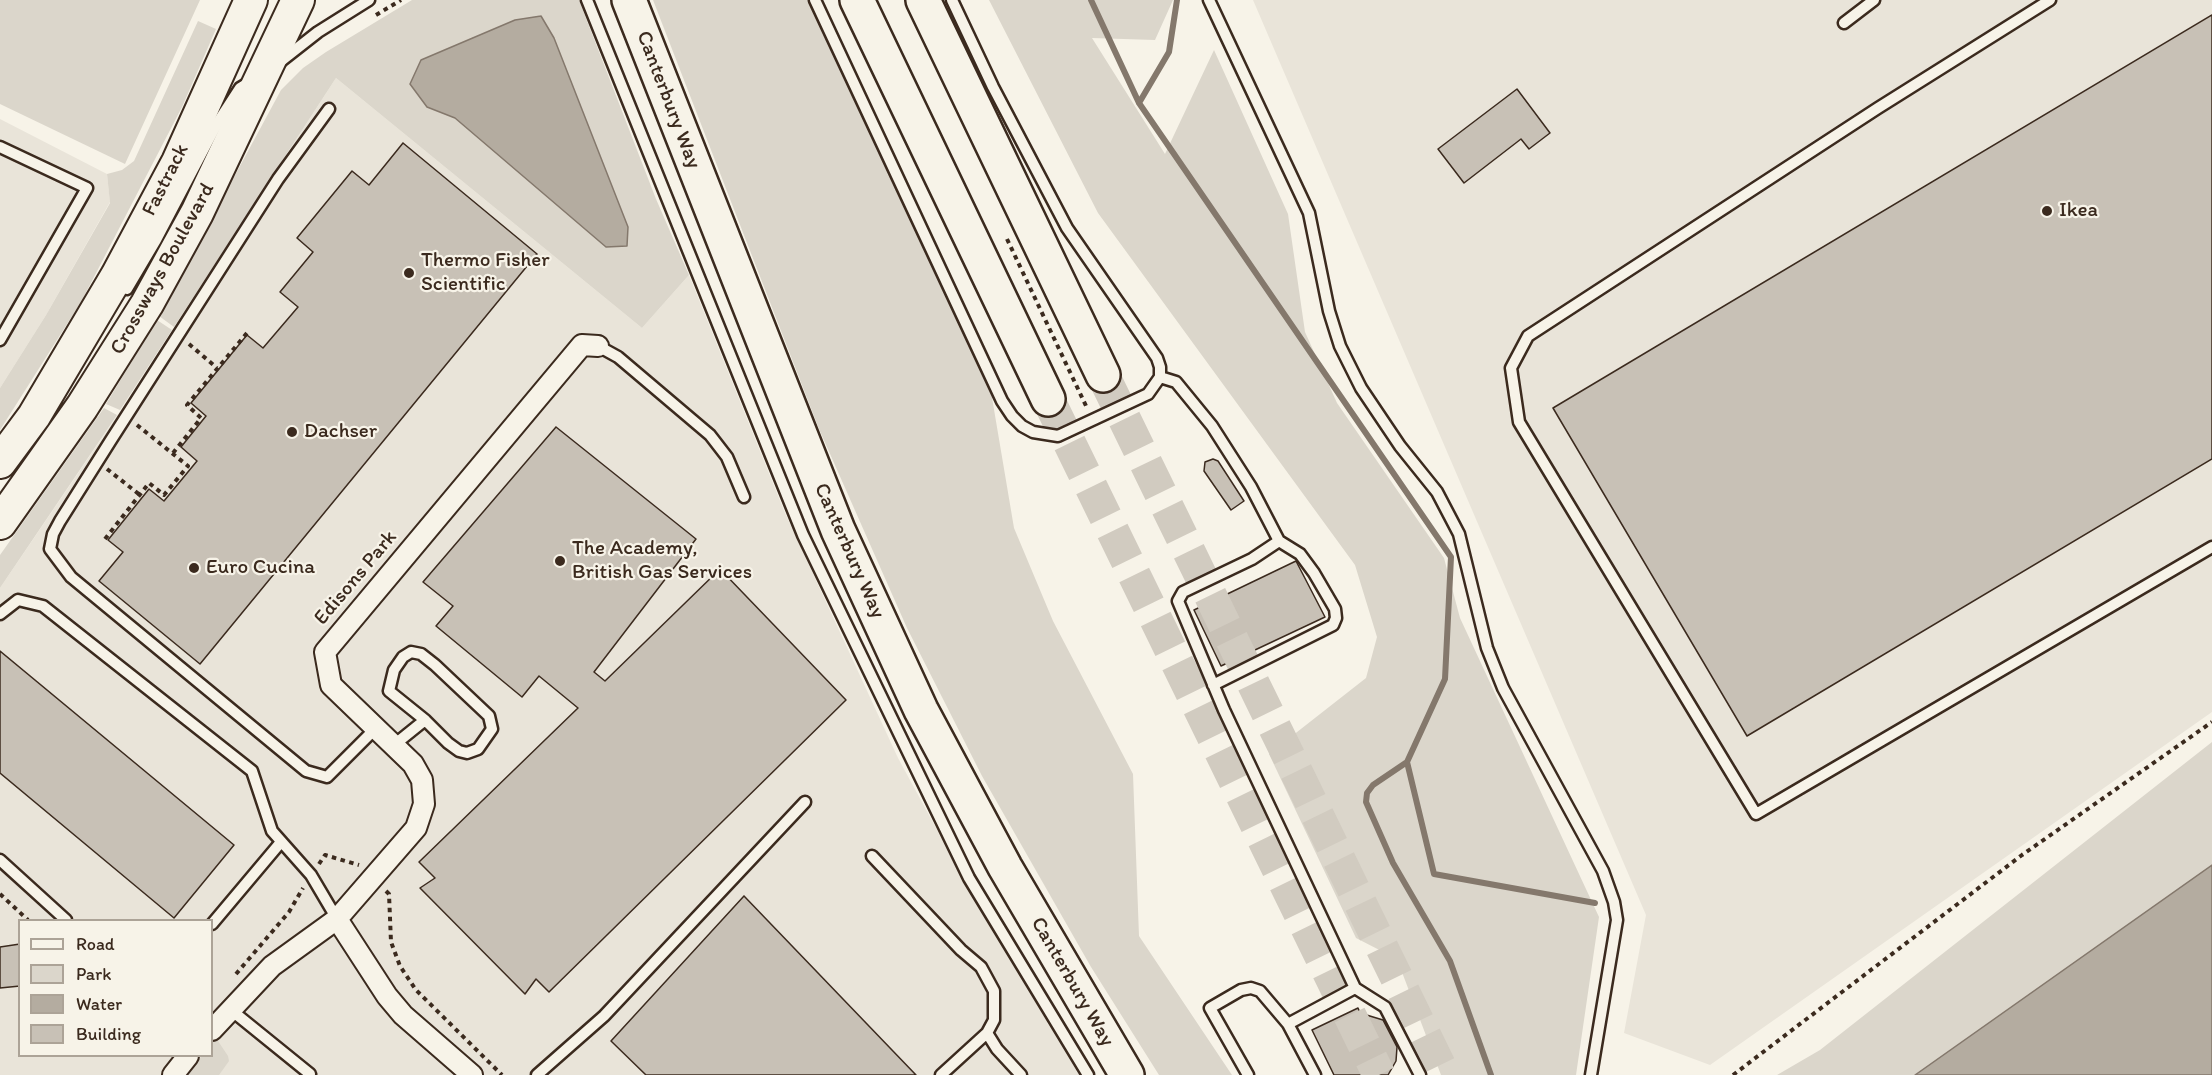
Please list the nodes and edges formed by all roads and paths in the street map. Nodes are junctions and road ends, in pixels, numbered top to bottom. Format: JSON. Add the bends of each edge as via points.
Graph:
{"nodes":[{"id":1,"x":251,"y":0,"type":"edge"},
{"id":2,"x":298,"y":0,"type":"edge"},
{"id":3,"x":369,"y":0,"type":"edge"},
{"id":4,"x":587,"y":0,"type":"edge"},
{"id":5,"x":629,"y":0,"type":"edge"},
{"id":6,"x":815,"y":0,"type":"edge"},
{"id":7,"x":857,"y":0,"type":"edge"},
{"id":8,"x":923,"y":0,"type":"edge"},
{"id":9,"x":952,"y":0,"type":"edge"},
{"id":10,"x":1209,"y":0,"type":"edge"},
{"id":11,"x":1874,"y":0,"type":"edge"},
{"id":12,"x":2050,"y":0,"type":"edge"},
{"id":13,"x":1844,"y":23,"type":"dead end"},
{"id":14,"x":266,"y":73,"type":"junction"},
{"id":15,"x":329,"y":109,"type":"dead end"},
{"id":16,"x":0,"y":147,"type":"edge"},
{"id":17,"x":121,"y":299,"type":"dead end"},
{"id":18,"x":247,"y":333,"type":"dead end"},
{"id":19,"x":180,"y":336,"type":"junction"},
{"id":20,"x":0,"y":340,"type":"edge"},
{"id":21,"x":598,"y":346,"type":"joint"},
{"id":22,"x":84,"y":355,"type":"dead end"},
{"id":23,"x":217,"y":368,"type":"junction"},
{"id":24,"x":1103,"y":375,"type":"tunnel mouth"},
{"id":25,"x":1160,"y":377,"type":"junction"},
{"id":26,"x":1048,"y":399,"type":"tunnel mouth"},
{"id":27,"x":34,"y":416,"type":"junction"},
{"id":28,"x":126,"y":417,"type":"junction"},
{"id":29,"x":173,"y":453,"type":"junction"},
{"id":30,"x":0,"y":462,"type":"edge"},
{"id":31,"x":98,"y":462,"type":"junction"},
{"id":32,"x":140,"y":495,"type":"junction"},
{"id":33,"x":744,"y":497,"type":"dead end"},
{"id":34,"x":0,"y":523,"type":"edge"},
{"id":35,"x":105,"y":539,"type":"dead end"},
{"id":36,"x":1279,"y":541,"type":"junction"},
{"id":37,"x":2212,"y":547,"type":"edge"},
{"id":38,"x":0,"y":614,"type":"edge"},
{"id":39,"x":1213,"y":685,"type":"junction"},
{"id":40,"x":425,"y":720,"type":"junction"},
{"id":41,"x":2212,"y":722,"type":"edge"},
{"id":42,"x":375,"y":729,"type":"junction"},
{"id":43,"x":394,"y":745,"type":"junction"},
{"id":44,"x":805,"y":802,"type":"dead end"},
{"id":45,"x":281,"y":842,"type":"junction"},
{"id":46,"x":872,"y":856,"type":"dead end"},
{"id":47,"x":0,"y":860,"type":"edge"},
{"id":48,"x":0,"y":894,"type":"edge"},
{"id":49,"x":26,"y":919,"type":"edge"},
{"id":50,"x":64,"y":919,"type":"edge"},
{"id":51,"x":337,"y":919,"type":"junction"},
{"id":52,"x":213,"y":923,"type":"edge"},
{"id":53,"x":1355,"y":988,"type":"junction"},
{"id":54,"x":231,"y":1010,"type":"junction"},
{"id":55,"x":1288,"y":1024,"type":"junction"},
{"id":56,"x":213,"y":1029,"type":"edge"},
{"id":57,"x":987,"y":1033,"type":"junction"},
{"id":58,"x":187,"y":1057,"type":"edge"},
{"id":59,"x":310,"y":1074,"type":"edge"},
{"id":60,"x":173,"y":1075,"type":"edge"},
{"id":61,"x":472,"y":1075,"type":"edge"},
{"id":62,"x":537,"y":1075,"type":"edge"},
{"id":63,"x":941,"y":1075,"type":"edge"},
{"id":64,"x":1021,"y":1075,"type":"edge"},
{"id":65,"x":1088,"y":1075,"type":"edge"},
{"id":66,"x":1127,"y":1075,"type":"edge"},
{"id":67,"x":1248,"y":1075,"type":"edge"},
{"id":68,"x":1315,"y":1075,"type":"edge"},
{"id":69,"x":1420,"y":1075,"type":"edge"},
{"id":70,"x":1591,"y":1075,"type":"edge"},
{"id":71,"x":1733,"y":1075,"type":"edge"}],
"edges":[{"from":1,"to":27,"type":"main road","name":"Crossways Boulevard","via":[[178,162],[117,276]]},
{"from":2,"to":14,"type":"main road","name":"Crossways Boulevard"},
{"from":3,"to":14,"type":"lane","name":"Fastrack","via":[[318,32]]},
{"from":4,"to":65,"type":"lane","via":[[803,535],[969,878]]},
{"from":5,"to":66,"type":"highway","name":"Canterbury Way","via":[[838,530],[921,710],[1005,867]]},
{"from":6,"to":25,"type":"lane","via":[[1012,416],[1033,432],[1058,436],[1148,394]]},
{"from":7,"to":26,"type":"highway"},
{"from":8,"to":24,"type":"highway"},
{"from":9,"to":25,"type":"lane","via":[[1067,228],[1157,358]]},
{"from":10,"to":70,"type":"lane","via":[[1309,213],[1340,346],[1361,388],[1437,492],[1459,534],[1487,648],[1503,688],[1603,871],[1617,920]]},
{"from":11,"to":13,"type":"lane"},
{"from":12,"to":37,"type":"lane","via":[[1528,336],[1510,368],[1519,422],[1756,814]]},
{"from":14,"to":17,"type":"lane","name":"Fastrack","via":[[240,88],[218,122]]},
{"from":14,"to":34,"type":"main road","name":"Crossways Boulevard","via":[[147,304],[82,407]]},
{"from":15,"to":19,"type":"lane","via":[[278,179]]},
{"from":16,"to":20,"type":"lane","via":[[87,188]]},
{"from":18,"to":23,"type":"path"},
{"from":19,"to":23,"type":"path"},
{"from":19,"to":28,"type":"lane"},
{"from":21,"to":33,"type":"lane","via":[[618,357],[710,435],[727,457]]},
{"from":21,"to":42,"type":"street","name":"Edisons Park","via":[[582,345],[325,652],[331,685]]},
{"from":22,"to":27,"type":"lane"},
{"from":23,"to":29,"type":"path","via":[[187,405],[201,418]]},
{"from":25,"to":36,"type":"lane","via":[[1176,382],[1212,426]]},
{"from":27,"to":30,"type":"main road","name":"Crossways Boulevard"},
{"from":28,"to":29,"type":"path"},
{"from":28,"to":31,"type":"lane"},
{"from":29,"to":32,"type":"path","via":[[188,466],[164,495],[150,483]]},
{"from":31,"to":32,"type":"path"},
{"from":31,"to":42,"type":"lane","via":[[53,534],[50,549],[71,577],[306,771],[327,777]]},
{"from":32,"to":35,"type":"path"},
{"from":36,"to":39,"type":"lane","via":[[1252,559],[1183,592],[1178,601]]},
{"from":36,"to":39,"type":"lane","via":[[1300,554],[1314,573],[1335,609],[1333,625]]},
{"from":38,"to":45,"type":"lane","via":[[18,600],[43,606],[252,771],[272,831]]},
{"from":39,"to":53,"type":"lane"},
{"from":40,"to":40,"type":"lane","via":[[389,691],[394,670],[411,652],[421,654],[435,665],[489,716],[492,729],[478,749],[467,753],[448,743]]},
{"from":40,"to":43,"type":"lane"},
{"from":41,"to":71,"type":"path","via":[[2022,855]]},
{"from":42,"to":43,"type":"street","name":"Edisons Park"},
{"from":43,"to":51,"type":"street","name":"Edisons Park","via":[[422,780],[424,804],[416,828]]},
{"from":44,"to":62,"type":"lane","via":[[604,1016]]},
{"from":45,"to":51,"type":"lane","via":[[311,875]]},
{"from":45,"to":52,"type":"lane"},
{"from":46,"to":57,"type":"lane","via":[[981,967],[996,1003]]},
{"from":47,"to":50,"type":"lane"},
{"from":48,"to":49,"type":"path"},
{"from":51,"to":54,"type":"street","name":"Edisons Park","via":[[272,966]]},
{"from":51,"to":61,"type":"street","via":[[403,1015]]},
{"from":53,"to":55,"type":"lane"},
{"from":53,"to":69,"type":"lane","via":[[1385,1007]]},
{"from":54,"to":56,"type":"street","name":"Edisons Park"},
{"from":54,"to":59,"type":"lane"},
{"from":55,"to":67,"type":"lane","via":[[1260,991],[1251,988],[1210,1008]]},
{"from":55,"to":68,"type":"lane"},
{"from":57,"to":63,"type":"lane"},
{"from":57,"to":64,"type":"lane"},
{"from":58,"to":60,"type":"street"}]}
